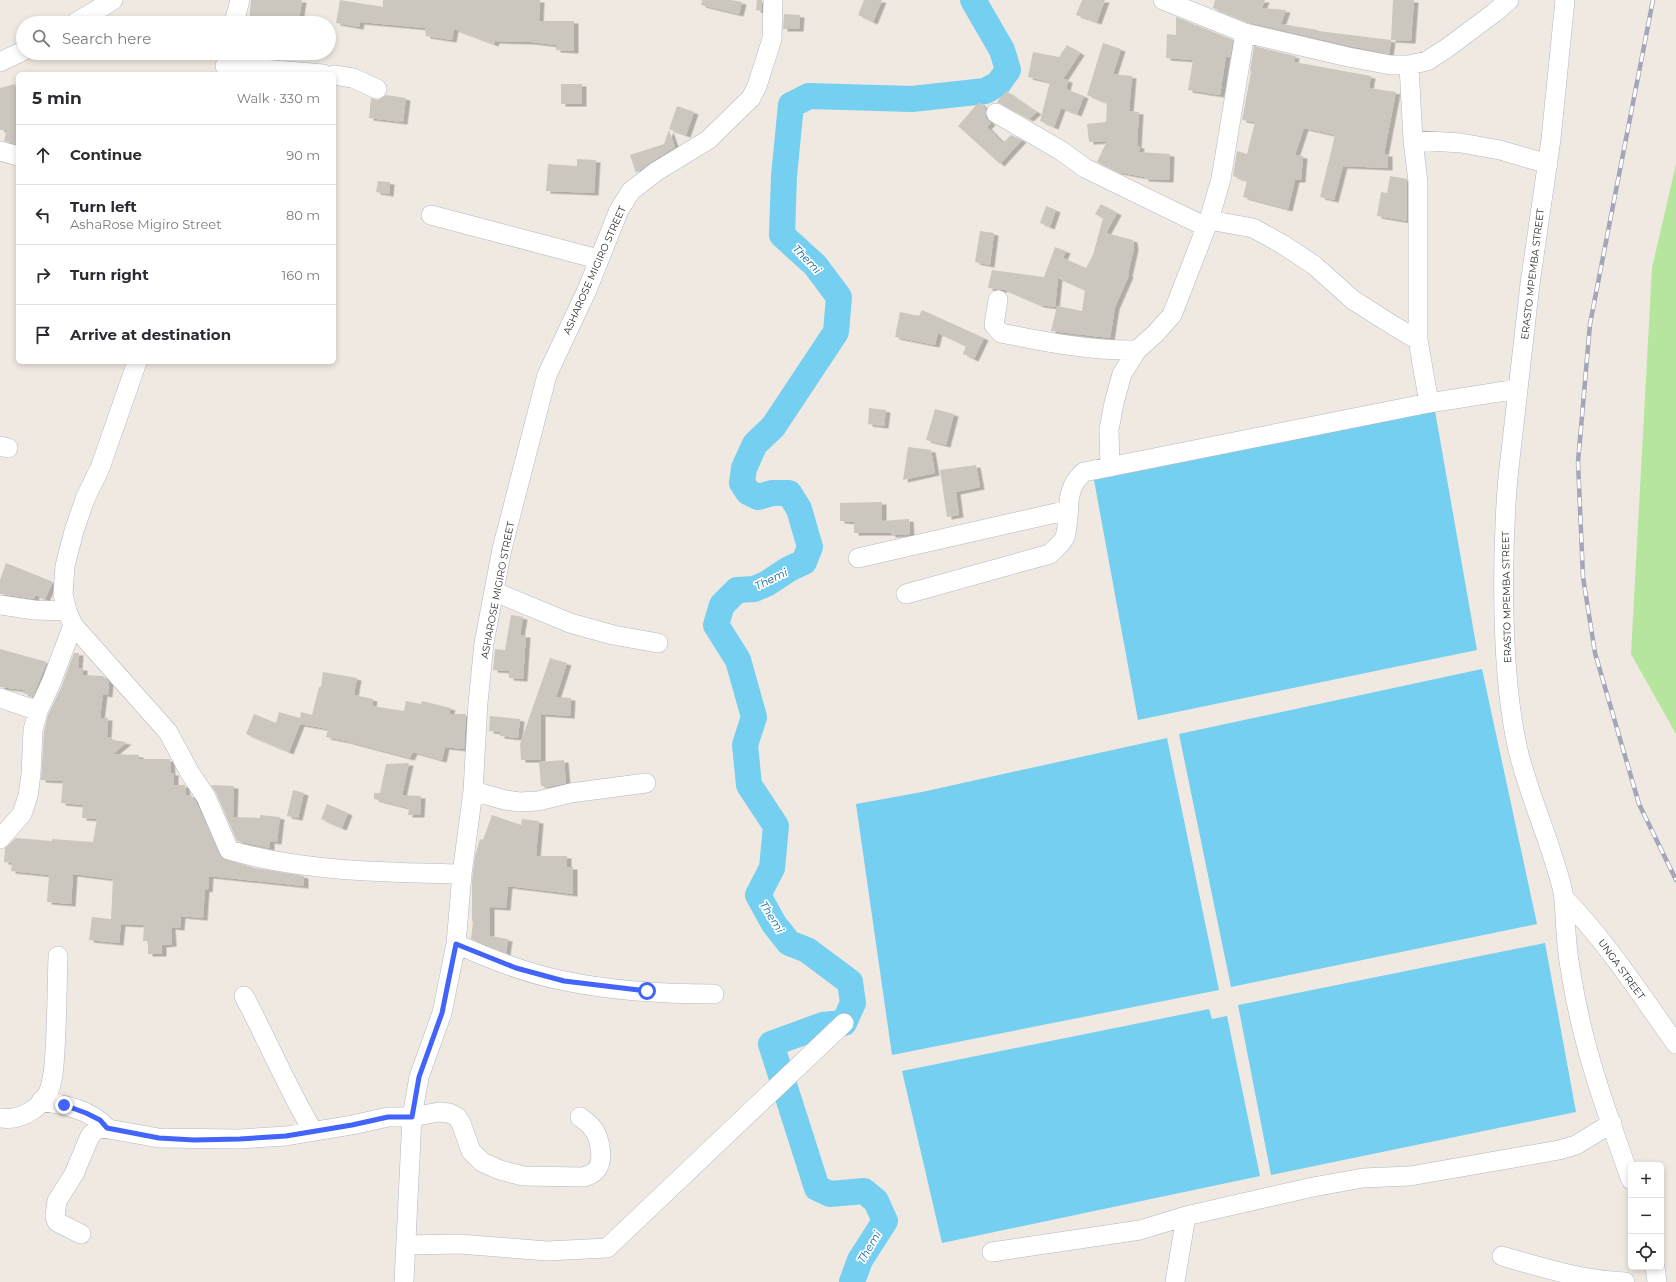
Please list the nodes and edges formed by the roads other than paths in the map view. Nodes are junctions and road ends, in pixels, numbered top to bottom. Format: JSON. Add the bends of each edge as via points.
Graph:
{"nodes":[{"id":1,"x":113,"y":0,"type":"edge"},
{"id":2,"x":240,"y":0,"type":"edge"},
{"id":3,"x":773,"y":0,"type":"edge"},
{"id":4,"x":1162,"y":0,"type":"edge"},
{"id":5,"x":1509,"y":0,"type":"edge"},
{"id":6,"x":1565,"y":0,"type":"edge"},
{"id":7,"x":87,"y":16,"type":"edge"},
{"id":8,"x":236,"y":16,"type":"edge"},
{"id":9,"x":1245,"y":33,"type":"junction"},
{"id":10,"x":16,"y":54,"type":"edge"},
{"id":11,"x":0,"y":62,"type":"edge"},
{"id":12,"x":226,"y":64,"type":"edge"},
{"id":13,"x":1409,"y":65,"type":"junction"},
{"id":14,"x":304,"y":72,"type":"edge"},
{"id":15,"x":336,"y":75,"type":"edge"},
{"id":16,"x":377,"y":89,"type":"dead end"},
{"id":17,"x":996,"y":113,"type":"dead end"},
{"id":18,"x":1413,"y":140,"type":"junction"},
{"id":19,"x":0,"y":151,"type":"edge"},
{"id":20,"x":16,"y":155,"type":"edge"},
{"id":21,"x":1548,"y":164,"type":"junction"},
{"id":22,"x":431,"y":216,"type":"dead end"},
{"id":23,"x":1207,"y":224,"type":"junction"},
{"id":24,"x":598,"y":260,"type":"junction"},
{"id":25,"x":998,"y":300,"type":"dead end"},
{"id":26,"x":1418,"y":340,"type":"junction"},
{"id":27,"x":1137,"y":350,"type":"junction"},
{"id":28,"x":136,"y":364,"type":"edge"},
{"id":29,"x":1518,"y":388,"type":"junction"},
{"id":30,"x":1429,"y":403,"type":"junction"},
{"id":31,"x":1110,"y":466,"type":"junction"},
{"id":32,"x":1069,"y":510,"type":"junction"},
{"id":33,"x":858,"y":558,"type":"dead end"},
{"id":34,"x":495,"y":592,"type":"junction"},
{"id":35,"x":906,"y":594,"type":"dead end"},
{"id":36,"x":0,"y":605,"type":"edge"},
{"id":37,"x":70,"y":618,"type":"junction"},
{"id":38,"x":658,"y":642,"type":"dead end"},
{"id":39,"x":0,"y":698,"type":"edge"},
{"id":40,"x":38,"y":711,"type":"junction"},
{"id":41,"x":646,"y":784,"type":"dead end"},
{"id":42,"x":473,"y":791,"type":"junction"},
{"id":43,"x":0,"y":839,"type":"edge"},
{"id":44,"x":462,"y":874,"type":"junction"},
{"id":45,"x":1564,"y":898,"type":"junction"},
{"id":46,"x":456,"y":944,"type":"junction"},
{"id":47,"x":58,"y":956,"type":"dead end"},
{"id":48,"x":714,"y":994,"type":"dead end"},
{"id":49,"x":244,"y":996,"type":"dead end"},
{"id":50,"x":844,"y":1023,"type":"dead end"},
{"id":51,"x":1676,"y":1044,"type":"edge"},
{"id":52,"x":41,"y":1101,"type":"junction"},
{"id":53,"x":412,"y":1117,"type":"junction"},
{"id":54,"x":580,"y":1117,"type":"dead end"},
{"id":55,"x":0,"y":1118,"type":"edge"},
{"id":56,"x":1612,"y":1124,"type":"junction"},
{"id":57,"x":107,"y":1128,"type":"junction"},
{"id":58,"x":313,"y":1130,"type":"junction"},
{"id":59,"x":1628,"y":1171,"type":"edge"},
{"id":60,"x":1186,"y":1216,"type":"junction"},
{"id":61,"x":81,"y":1234,"type":"dead end"},
{"id":62,"x":407,"y":1244,"type":"junction"},
{"id":63,"x":992,"y":1252,"type":"dead end"},
{"id":64,"x":1502,"y":1256,"type":"dead end"},
{"id":65,"x":1655,"y":1270,"type":"edge"},
{"id":66,"x":404,"y":1282,"type":"edge"},
{"id":67,"x":1175,"y":1282,"type":"edge"},
{"id":68,"x":1625,"y":1282,"type":"edge"},
{"id":69,"x":1657,"y":1282,"type":"edge"}],
"edges":[{"from":1,"to":7,"type":"street"},
{"from":2,"to":8,"type":"street"},
{"from":3,"to":24,"type":"street","name":"ASHAROSE MIGIRO STREET","via":[[772,38],[751,98],[708,140],[657,171],[631,191],[618,210]]},
{"from":4,"to":9,"type":"street"},
{"from":5,"to":13,"type":"street","via":[[1427,61]]},
{"from":6,"to":21,"type":"street","name":"ERASTO MPEMBA STREET"},
{"from":9,"to":13,"type":"street","via":[[1348,58]]},
{"from":9,"to":23,"type":"street","via":[[1221,179]]},
{"from":10,"to":11,"type":"street"},
{"from":12,"to":14,"type":"street"},
{"from":13,"to":18,"type":"street"},
{"from":15,"to":16,"type":"street","via":[[353,78]]},
{"from":17,"to":23,"type":"street","via":[[1060,150],[1085,168]]},
{"from":18,"to":21,"type":"street","via":[[1461,143],[1500,150]]},
{"from":18,"to":26,"type":"street","via":[[1418,197]]},
{"from":19,"to":20,"type":"street"},
{"from":21,"to":29,"type":"street","name":"ERASTO MPEMBA STREET"},
{"from":22,"to":24,"type":"street"},
{"from":23,"to":26,"type":"street","via":[[1253,228],[1314,265],[1354,300]]},
{"from":23,"to":27,"type":"street","via":[[1172,315]]},
{"from":24,"to":34,"type":"street","name":"ASHAROSE MIGIRO STREET","via":[[587,290],[547,375],[502,549]]},
{"from":25,"to":27,"type":"street","via":[[994,325],[1001,333],[1071,346]]},
{"from":26,"to":30,"type":"street"},
{"from":27,"to":31,"type":"street","via":[[1122,374],[1114,403],[1110,430]]},
{"from":28,"to":37,"type":"street","via":[[100,468],[85,499],[74,531],[65,566],[63,594]]},
{"from":29,"to":30,"type":"street"},
{"from":29,"to":45,"type":"street","name":"ERASTO MPEMBA STREET","via":[[1505,505],[1504,610],[1509,696],[1519,754]]},
{"from":30,"to":31,"type":"street"},
{"from":31,"to":32,"type":"street","via":[[1084,472],[1078,478],[1073,484]]},
{"from":32,"to":33,"type":"street"},
{"from":32,"to":35,"type":"street","via":[[1064,539],[1050,554]]},
{"from":34,"to":38,"type":"street","via":[[570,623],[613,635]]},
{"from":34,"to":42,"type":"street","name":"ASHAROSE MIGIRO STREET","via":[[484,643]]},
{"from":36,"to":37,"type":"street"},
{"from":37,"to":40,"type":"street","via":[[51,683]]},
{"from":37,"to":44,"type":"street","via":[[168,732],[206,797],[229,850],[316,867]]},
{"from":39,"to":40,"type":"street"},
{"from":40,"to":43,"type":"street","via":[[33,730],[28,796],[22,814]]},
{"from":41,"to":42,"type":"street","via":[[571,793],[538,802],[505,800]]},
{"from":42,"to":44,"type":"street","name":"ASHAROSE MIGIRO STREET"},
{"from":44,"to":46,"type":"street","name":"ASHAROSE MIGIRO STREET"},
{"from":45,"to":51,"type":"street","name":"UNGA STREET","via":[[1607,947]]},
{"from":45,"to":56,"type":"street","name":"ERASTO MPEMBA STREET","via":[[1568,954],[1577,1005],[1594,1076]]},
{"from":46,"to":48,"type":"street","via":[[516,968],[564,981],[647,991]]},
{"from":46,"to":53,"type":"street","name":"ASHAROSE MIGIRO STREET","via":[[442,1013],[419,1077]]},
{"from":47,"to":52,"type":"street","via":[[53,1074],[48,1093]]},
{"from":49,"to":58,"type":"street","via":[[273,1051],[295,1101]]},
{"from":50,"to":62,"type":"street","via":[[606,1248],[547,1251],[459,1244]]},
{"from":52,"to":55,"type":"street","via":[[29,1114],[8,1119]]},
{"from":52,"to":57,"type":"street","via":[[64,1105],[86,1113],[100,1120]]},
{"from":53,"to":54,"type":"street","via":[[439,1112],[457,1117],[471,1151],[482,1162],[500,1170],[522,1176],[584,1177],[598,1168],[599,1140],[594,1129]]},
{"from":53,"to":58,"type":"street","via":[[388,1117]]},
{"from":53,"to":62,"type":"street","name":"ASHAROSE MIGIRO STREET"},
{"from":56,"to":59,"type":"street","name":"ERASTO MPEMBA STREET"},
{"from":56,"to":60,"type":"street","via":[[1576,1145],[1559,1150],[1410,1176],[1363,1178]]},
{"from":57,"to":58,"type":"street","via":[[159,1138],[194,1140],[279,1136]]},
{"from":57,"to":61,"type":"street","via":[[96,1130],[90,1136],[56,1207],[57,1222]]},
{"from":60,"to":63,"type":"street","via":[[1140,1230]]},
{"from":60,"to":67,"type":"street"},
{"from":62,"to":66,"type":"street","name":"ASHAROSE MIGIRO STREET"},
{"from":64,"to":68,"type":"street","via":[[1565,1274]]},
{"from":65,"to":69,"type":"street"}]}
